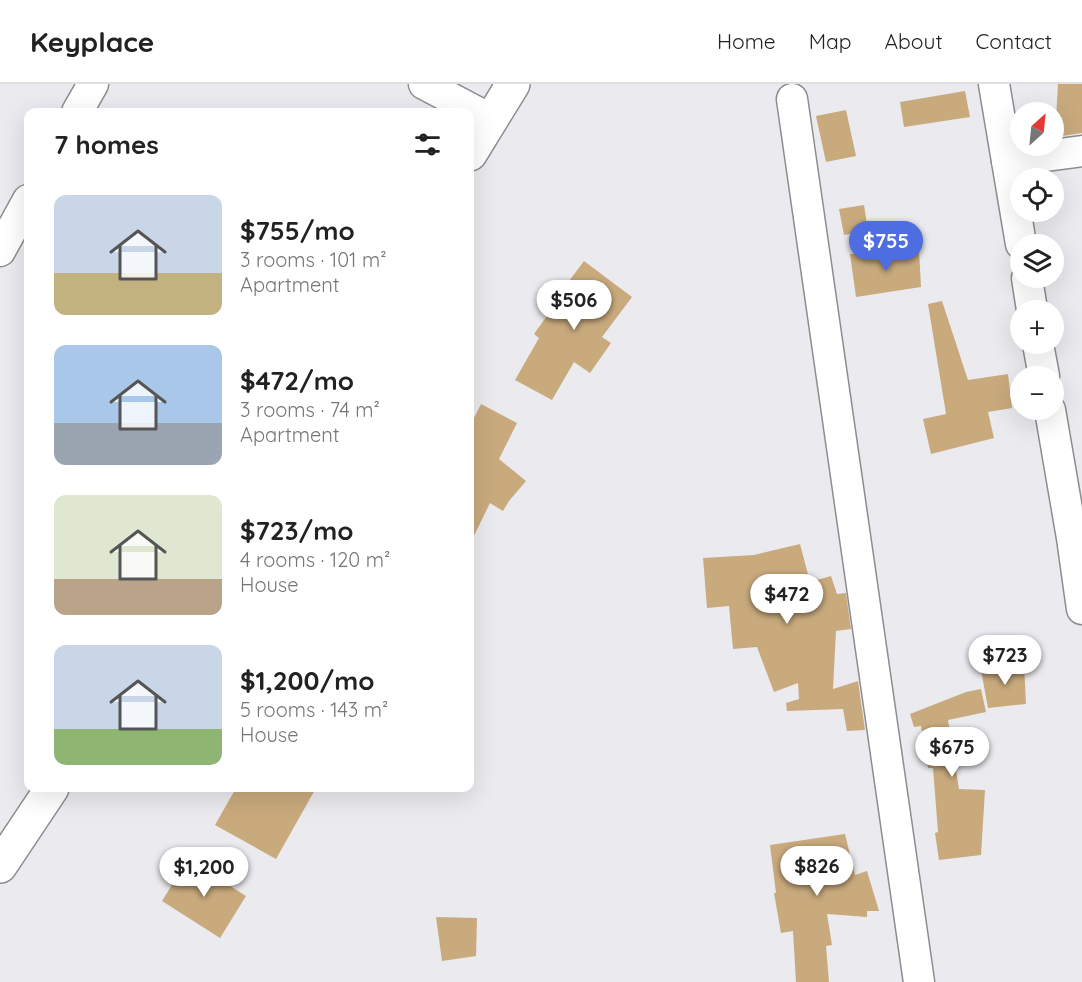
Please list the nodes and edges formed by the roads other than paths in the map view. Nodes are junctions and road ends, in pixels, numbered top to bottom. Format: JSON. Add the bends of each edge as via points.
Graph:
{"nodes":[{"id":1,"x":93,"y":84,"type":"edge"},
{"id":2,"x":424,"y":84,"type":"edge"},
{"id":3,"x":513,"y":84,"type":"edge"},
{"id":4,"x":994,"y":84,"type":"edge"},
{"id":5,"x":792,"y":99,"type":"dead end"},
{"id":6,"x":79,"y":108,"type":"edge"},
{"id":7,"x":469,"y":108,"type":"edge"},
{"id":8,"x":474,"y":110,"type":"edge"},
{"id":9,"x":492,"y":120,"type":"junction"},
{"id":10,"x":474,"y":148,"type":"edge"},
{"id":11,"x":1082,"y":151,"type":"edge"},
{"id":12,"x":1007,"y":161,"type":"junction"},
{"id":13,"x":24,"y":207,"type":"edge"},
{"id":14,"x":1019,"y":234,"type":"edge"},
{"id":15,"x":0,"y":252,"type":"edge"},
{"id":16,"x":1052,"y":420,"type":"edge"},
{"id":17,"x":1082,"y":609,"type":"edge"},
{"id":18,"x":49,"y":792,"type":"edge"},
{"id":19,"x":0,"y":866,"type":"edge"},
{"id":20,"x":919,"y":982,"type":"edge"}],
"edges":[{"from":1,"to":6,"type":"street"},
{"from":2,"to":7,"type":"street"},
{"from":3,"to":9,"type":"street"},
{"from":4,"to":12,"type":"street"},
{"from":5,"to":20,"type":"street"},
{"from":8,"to":9,"type":"street"},
{"from":9,"to":10,"type":"street"},
{"from":11,"to":12,"type":"street"},
{"from":12,"to":14,"type":"street"},
{"from":13,"to":15,"type":"street"},
{"from":16,"to":17,"type":"street"},
{"from":18,"to":19,"type":"street"}]}
